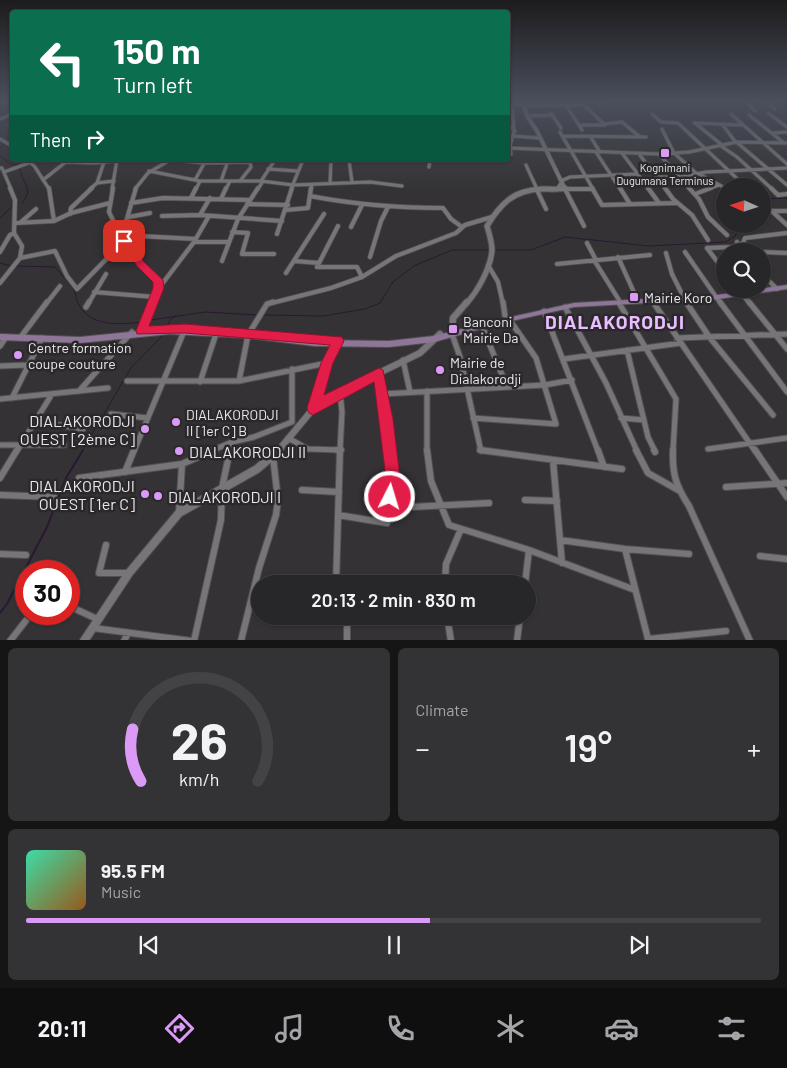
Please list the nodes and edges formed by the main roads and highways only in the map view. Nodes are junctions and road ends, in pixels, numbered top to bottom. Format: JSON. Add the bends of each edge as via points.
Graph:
{"nodes":[{"id":1,"x":771,"y":287,"type":"edge"},
{"id":2,"x":771,"y":287,"type":"edge"},
{"id":3,"x":775,"y":287,"type":"junction"},
{"id":4,"x":786,"y":287,"type":"edge"},
{"id":5,"x":716,"y":296,"type":"edge"},
{"id":6,"x":684,"y":298,"type":"junction"},
{"id":7,"x":619,"y":301,"type":"junction"},
{"id":8,"x":507,"y":318,"type":"junction"},
{"id":9,"x":131,"y":333,"type":"junction"},
{"id":10,"x":452,"y":333,"type":"junction"},
{"id":11,"x":2,"y":336,"type":"edge"},
{"id":12,"x":22,"y":336,"type":"junction"}],
"edges":[{"from":1,"to":3,"type":"main road"},
{"from":2,"to":3,"type":"main road"},
{"from":3,"to":4,"type":"main road"},
{"from":5,"to":6,"type":"main road"},
{"from":6,"to":7,"type":"main road"},
{"from":6,"to":7,"type":"main road"},
{"from":7,"to":8,"type":"main road"},
{"from":7,"to":8,"type":"main road","via":[[572,302]]},
{"from":8,"to":10,"type":"main road"},
{"from":8,"to":10,"type":"main road"},
{"from":9,"to":10,"type":"main road","via":[[184,330],[315,343],[389,344]]},
{"from":9,"to":12,"type":"main road"},
{"from":9,"to":12,"type":"main road","via":[[80,340]]},
{"from":11,"to":12,"type":"main road"}]}
